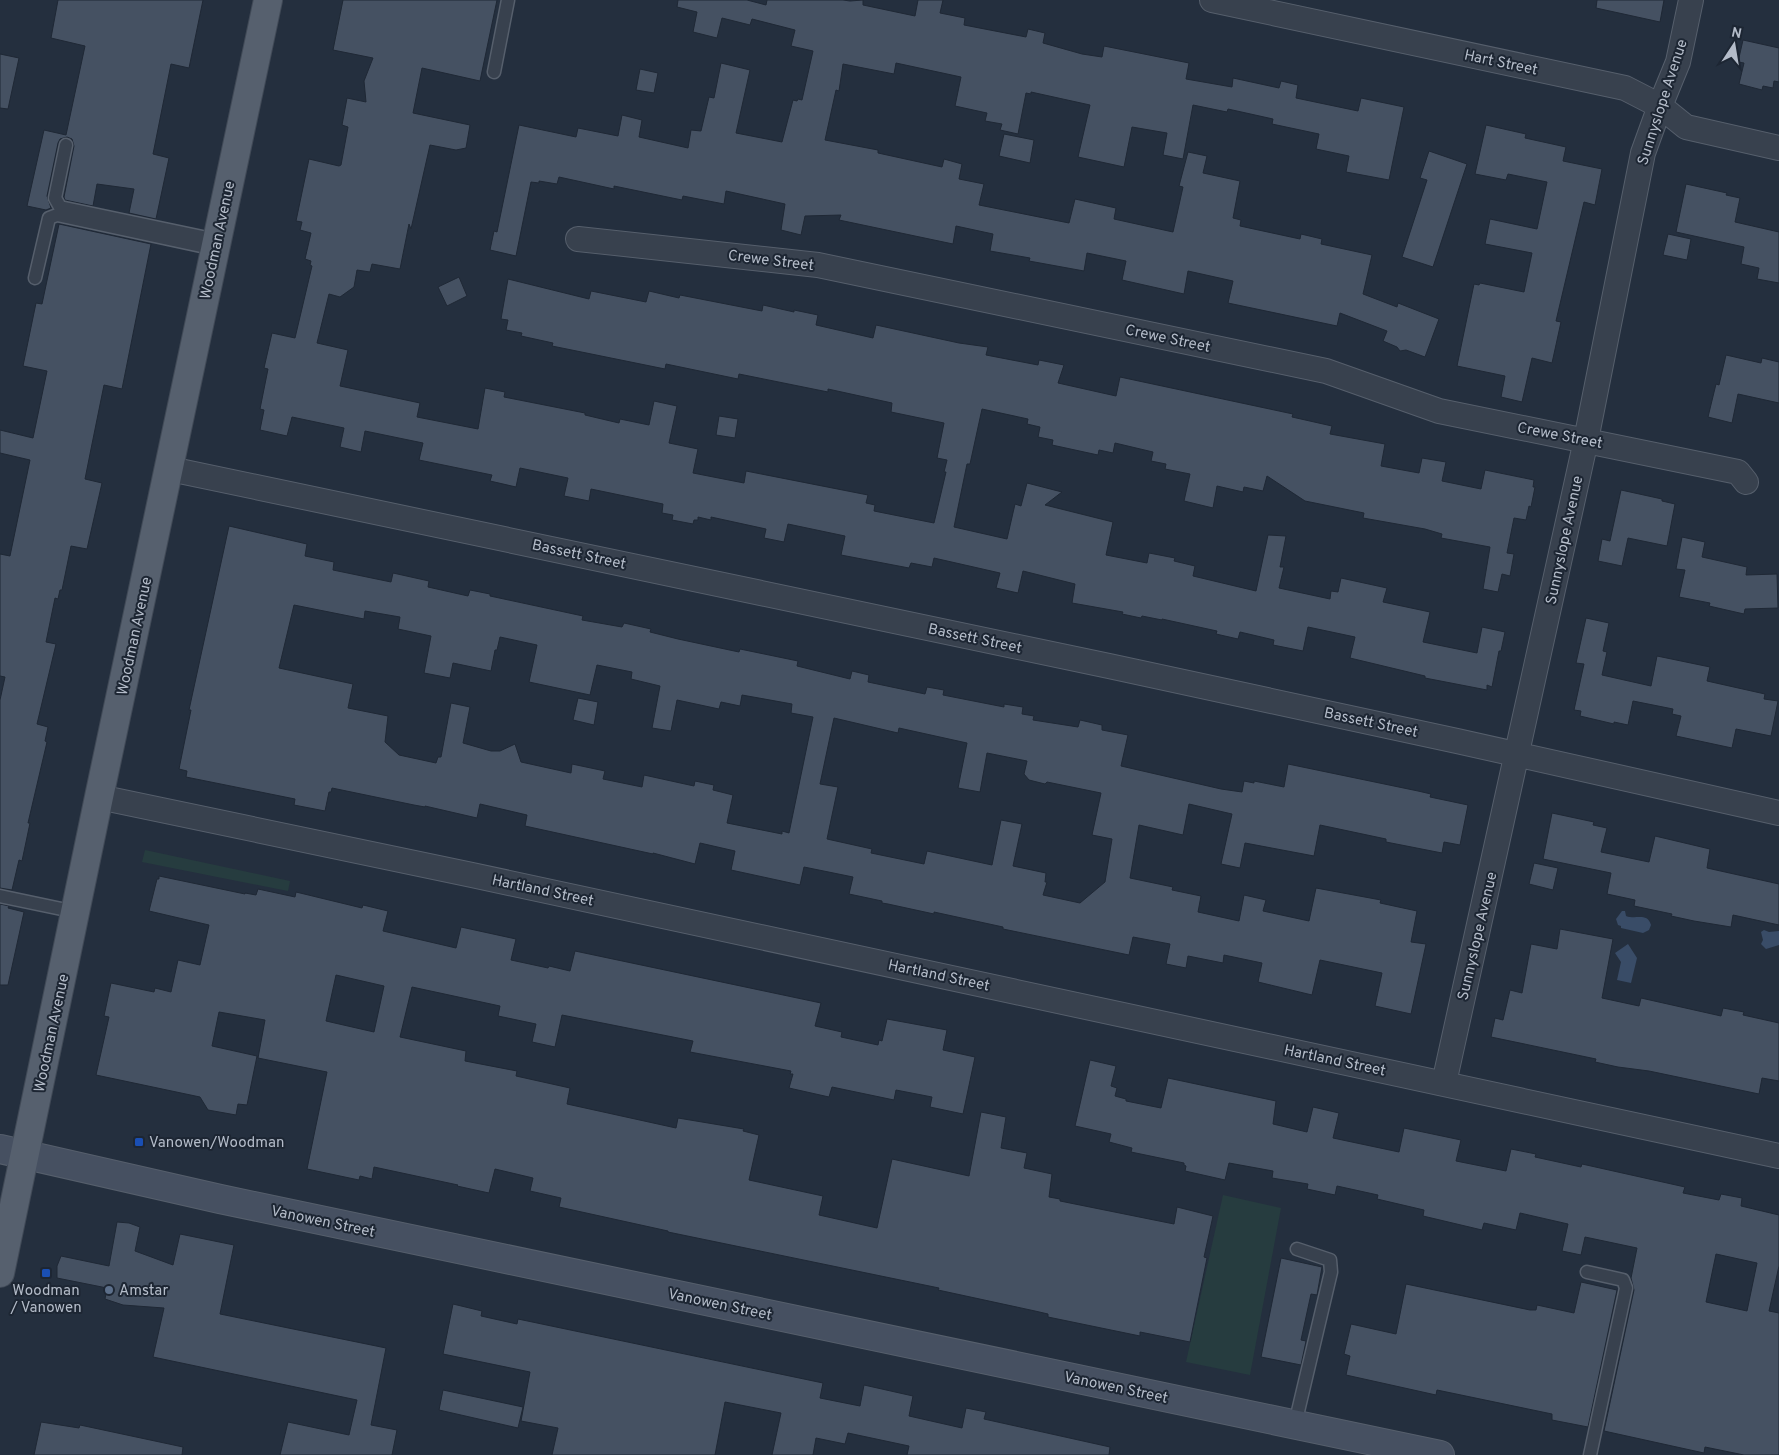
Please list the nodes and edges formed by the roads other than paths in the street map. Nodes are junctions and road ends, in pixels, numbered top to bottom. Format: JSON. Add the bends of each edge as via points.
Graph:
{"nodes":[{"id":1,"x":268,"y":0,"type":"edge"},
{"id":2,"x":508,"y":0,"type":"edge"},
{"id":3,"x":1212,"y":0,"type":"edge"},
{"id":4,"x":1691,"y":0,"type":"edge"},
{"id":5,"x":494,"y":72,"type":"dead end"},
{"id":6,"x":1660,"y":106,"type":"junction"},
{"id":7,"x":66,"y":145,"type":"dead end"},
{"id":8,"x":1779,"y":148,"type":"edge"},
{"id":9,"x":578,"y":239,"type":"dead end"},
{"id":10,"x":216,"y":244,"type":"junction"},
{"id":11,"x":35,"y":278,"type":"dead end"},
{"id":12,"x":1586,"y":440,"type":"junction"},
{"id":13,"x":170,"y":468,"type":"junction"},
{"id":14,"x":1746,"y":482,"type":"dead end"},
{"id":15,"x":1518,"y":754,"type":"junction"},
{"id":16,"x":99,"y":797,"type":"junction"},
{"id":17,"x":1779,"y":813,"type":"edge"},
{"id":18,"x":0,"y":896,"type":"edge"},
{"id":19,"x":76,"y":912,"type":"junction"},
{"id":20,"x":1444,"y":1083,"type":"junction"},
{"id":21,"x":13,"y":1152,"type":"edge"},
{"id":22,"x":1779,"y":1156,"type":"edge"},
{"id":23,"x":1297,"y":1249,"type":"dead end"},
{"id":24,"x":1587,"y":1272,"type":"dead end"},
{"id":25,"x":0,"y":1273,"type":"edge"},
{"id":26,"x":1295,"y":1424,"type":"junction"},
{"id":27,"x":1369,"y":1448,"type":"edge"},
{"id":28,"x":1440,"y":1455,"type":"edge"},
{"id":29,"x":1590,"y":1455,"type":"edge"}],
"edges":[{"from":1,"to":10,"type":"main road","name":"Woodman Avenue"},
{"from":2,"to":5,"type":"lane"},
{"from":3,"to":6,"type":"street","name":"Hart Street","via":[[1625,88]]},
{"from":4,"to":6,"type":"street","name":"Sunnyslope Avenue","via":[[1678,62]]},
{"from":6,"to":8,"type":"street","name":"Hart Street","via":[[1686,127]]},
{"from":6,"to":12,"type":"street","name":"Sunnyslope Avenue","via":[[1643,153]]},
{"from":7,"to":10,"type":"lane","via":[[55,198],[60,207]]},
{"from":9,"to":12,"type":"street","name":"Crewe Street","via":[[818,266],[1326,371],[1439,411]]},
{"from":10,"to":11,"type":"lane","via":[[57,215],[49,218]]},
{"from":10,"to":13,"type":"main road","name":"Woodman Avenue"},
{"from":12,"to":14,"type":"street","name":"Crewe Street","via":[[1738,472]]},
{"from":12,"to":15,"type":"street","name":"Sunnyslope Avenue"},
{"from":13,"to":15,"type":"street","name":"Bassett Street"},
{"from":13,"to":16,"type":"main road","name":"Woodman Avenue"},
{"from":15,"to":17,"type":"street","name":"Bassett Street"},
{"from":15,"to":20,"type":"street","name":"Sunnyslope Avenue"},
{"from":16,"to":19,"type":"main road","name":"Woodman Avenue"},
{"from":16,"to":20,"type":"street","name":"Hartland Street"},
{"from":18,"to":19,"type":"lane"},
{"from":19,"to":21,"type":"main road","name":"Woodman Avenue"},
{"from":20,"to":22,"type":"street","name":"Hartland Street"},
{"from":21,"to":25,"type":"main road","name":"Woodman Avenue"},
{"from":21,"to":26,"type":"main road","name":"Vanowen Street","via":[[198,1194]]},
{"from":23,"to":26,"type":"lane","via":[[1330,1260],[1331,1272]]},
{"from":24,"to":29,"type":"lane","via":[[1623,1280],[1626,1288]]},
{"from":26,"to":27,"type":"main road","name":"Vanowen Street"},
{"from":27,"to":28,"type":"main road","name":"Vanowen Street"}]}
